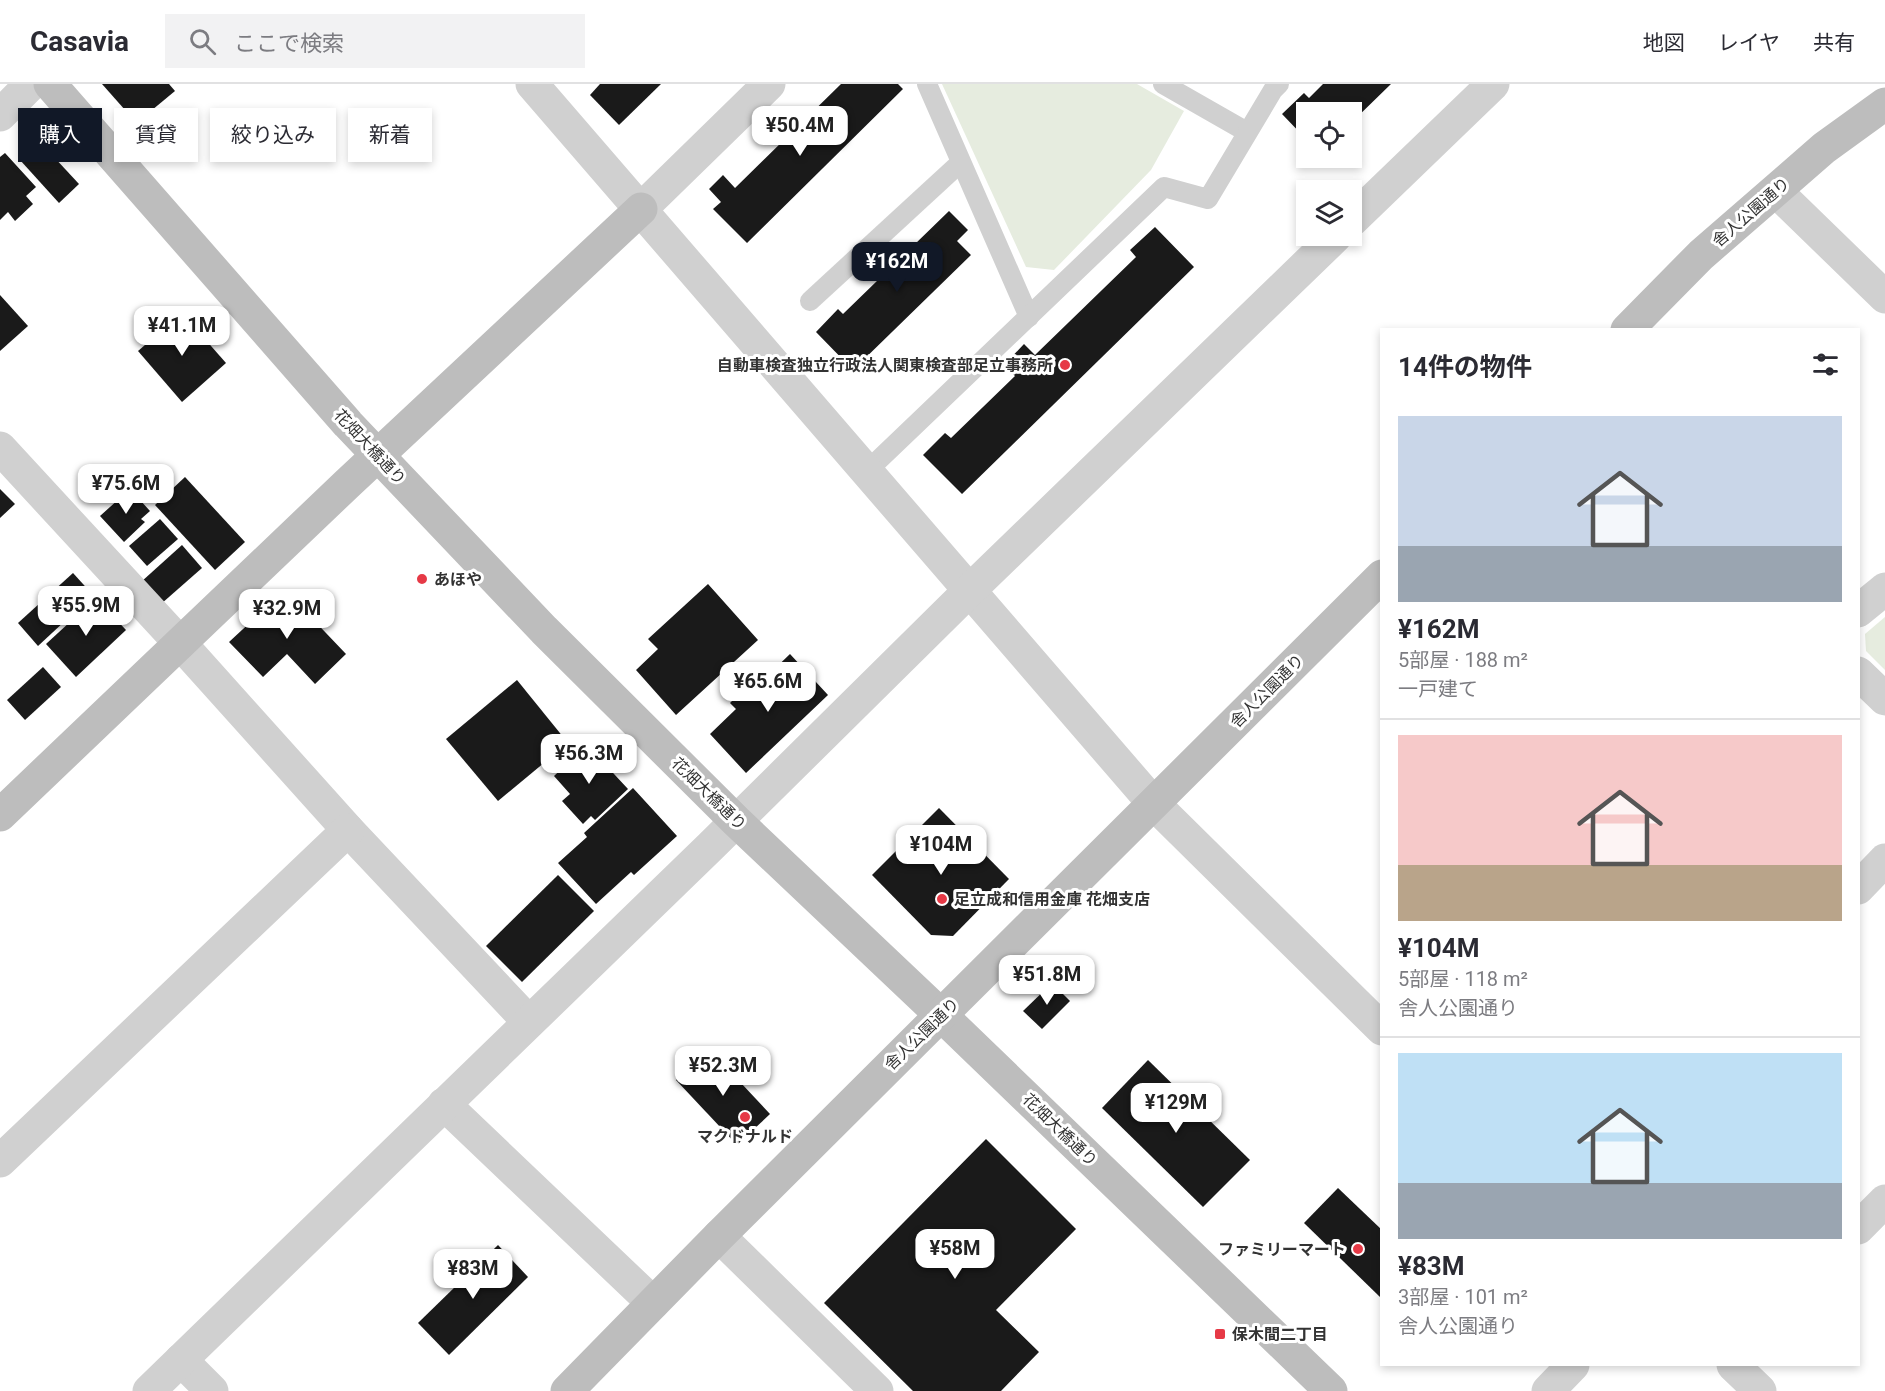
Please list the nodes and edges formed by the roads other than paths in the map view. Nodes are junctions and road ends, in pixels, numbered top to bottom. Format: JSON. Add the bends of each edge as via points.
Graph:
{"nodes":[{"id":1,"x":31,"y":84,"type":"edge"},
{"id":2,"x":50,"y":84,"type":"edge"},
{"id":3,"x":532,"y":84,"type":"edge"},
{"id":4,"x":769,"y":84,"type":"edge"},
{"id":5,"x":927,"y":84,"type":"edge"},
{"id":6,"x":1163,"y":84,"type":"edge"},
{"id":7,"x":1279,"y":84,"type":"edge"},
{"id":8,"x":1493,"y":84,"type":"edge"},
{"id":9,"x":1885,"y":104,"type":"edge"},
{"id":10,"x":0,"y":115,"type":"edge"},
{"id":11,"x":1246,"y":132,"type":"junction"},
{"id":12,"x":960,"y":163,"type":"junction"},
{"id":13,"x":1776,"y":191,"type":"junction"},
{"id":14,"x":641,"y":209,"type":"junction"},
{"id":15,"x":1362,"y":210,"type":"edge"},
{"id":16,"x":1326,"y":246,"type":"edge"},
{"id":17,"x":1885,"y":297,"type":"edge"},
{"id":18,"x":810,"y":301,"type":"dead end"},
{"id":19,"x":1029,"y":317,"type":"junction"},
{"id":20,"x":1629,"y":328,"type":"edge"},
{"id":21,"x":0,"y":448,"type":"edge"},
{"id":22,"x":377,"y":455,"type":"junction"},
{"id":23,"x":866,"y":472,"type":"junction"},
{"id":24,"x":1380,"y":578,"type":"edge"},
{"id":25,"x":969,"y":590,"type":"junction"},
{"id":26,"x":1885,"y":590,"type":"edge"},
{"id":27,"x":1860,"y":609,"type":"edge"},
{"id":28,"x":180,"y":643,"type":"junction"},
{"id":29,"x":1860,"y":675,"type":"edge"},
{"id":30,"x":1885,"y":699,"type":"edge"},
{"id":31,"x":1154,"y":804,"type":"junction"},
{"id":32,"x":0,"y":814,"type":"edge"},
{"id":33,"x":736,"y":821,"type":"junction"},
{"id":34,"x":348,"y":830,"type":"junction"},
{"id":35,"x":1885,"y":861,"type":"edge"},
{"id":36,"x":1860,"y":886,"type":"edge"},
{"id":37,"x":1375,"y":1012,"type":"edge"},
{"id":38,"x":941,"y":1015,"type":"junction"},
{"id":39,"x":530,"y":1022,"type":"junction"},
{"id":40,"x":444,"y":1104,"type":"junction"},
{"id":41,"x":0,"y":1161,"type":"edge"},
{"id":42,"x":1885,"y":1201,"type":"edge"},
{"id":43,"x":1860,"y":1226,"type":"edge"},
{"id":44,"x":719,"y":1236,"type":"junction"},
{"id":45,"x":653,"y":1303,"type":"junction"},
{"id":46,"x":181,"y":1360,"type":"junction"},
{"id":47,"x":1572,"y":1366,"type":"edge"},
{"id":48,"x":1734,"y":1366,"type":"edge"},
{"id":49,"x":149,"y":1391,"type":"edge"},
{"id":50,"x":212,"y":1391,"type":"edge"},
{"id":51,"x":567,"y":1391,"type":"edge"},
{"id":52,"x":877,"y":1391,"type":"edge"},
{"id":53,"x":1331,"y":1391,"type":"edge"},
{"id":54,"x":1548,"y":1391,"type":"edge"},
{"id":55,"x":1760,"y":1391,"type":"edge"}],
"edges":[{"from":1,"to":10,"type":"street"},
{"from":2,"to":22,"type":"street","name":"花畑大橋通り"},
{"from":3,"to":14,"type":"street"},
{"from":4,"to":14,"type":"street"},
{"from":5,"to":12,"type":"lane"},
{"from":6,"to":11,"type":"lane"},
{"from":7,"to":11,"type":"lane"},
{"from":8,"to":15,"type":"street"},
{"from":9,"to":13,"type":"street","name":"舎人公園通り","via":[[1824,148]]},
{"from":11,"to":19,"type":"lane","via":[[1208,199],[1164,187]]},
{"from":12,"to":18,"type":"lane"},
{"from":12,"to":19,"type":"lane"},
{"from":13,"to":17,"type":"street"},
{"from":13,"to":20,"type":"street","name":"舎人公園通り","via":[[1701,255]]},
{"from":14,"to":22,"type":"street"},
{"from":14,"to":23,"type":"street"},
{"from":16,"to":25,"type":"street"},
{"from":19,"to":23,"type":"lane"},
{"from":21,"to":28,"type":"street"},
{"from":22,"to":28,"type":"street"},
{"from":22,"to":33,"type":"street","name":"花畑大橋通り","via":[[544,630]]},
{"from":23,"to":25,"type":"street"},
{"from":24,"to":31,"type":"street","name":"舎人公園通り"},
{"from":25,"to":31,"type":"street"},
{"from":25,"to":33,"type":"street"},
{"from":26,"to":27,"type":"street"},
{"from":28,"to":32,"type":"street"},
{"from":28,"to":34,"type":"street"},
{"from":29,"to":30,"type":"street"},
{"from":31,"to":37,"type":"street"},
{"from":31,"to":38,"type":"street","name":"舎人公園通り"},
{"from":33,"to":38,"type":"street","name":"花畑大橋通り"},
{"from":33,"to":39,"type":"street"},
{"from":34,"to":39,"type":"street"},
{"from":34,"to":41,"type":"street"},
{"from":35,"to":36,"type":"street"},
{"from":38,"to":44,"type":"street","name":"舎人公園通り"},
{"from":38,"to":53,"type":"street","name":"花畑大橋通り"},
{"from":39,"to":40,"type":"street"},
{"from":40,"to":45,"type":"street"},
{"from":40,"to":46,"type":"street"},
{"from":42,"to":43,"type":"street"},
{"from":44,"to":45,"type":"street","name":"舎人公園通り"},
{"from":44,"to":52,"type":"street"},
{"from":45,"to":51,"type":"street","name":"舎人公園通り"},
{"from":46,"to":49,"type":"street"},
{"from":46,"to":50,"type":"street"},
{"from":47,"to":54,"type":"street"},
{"from":48,"to":55,"type":"street"}]}
